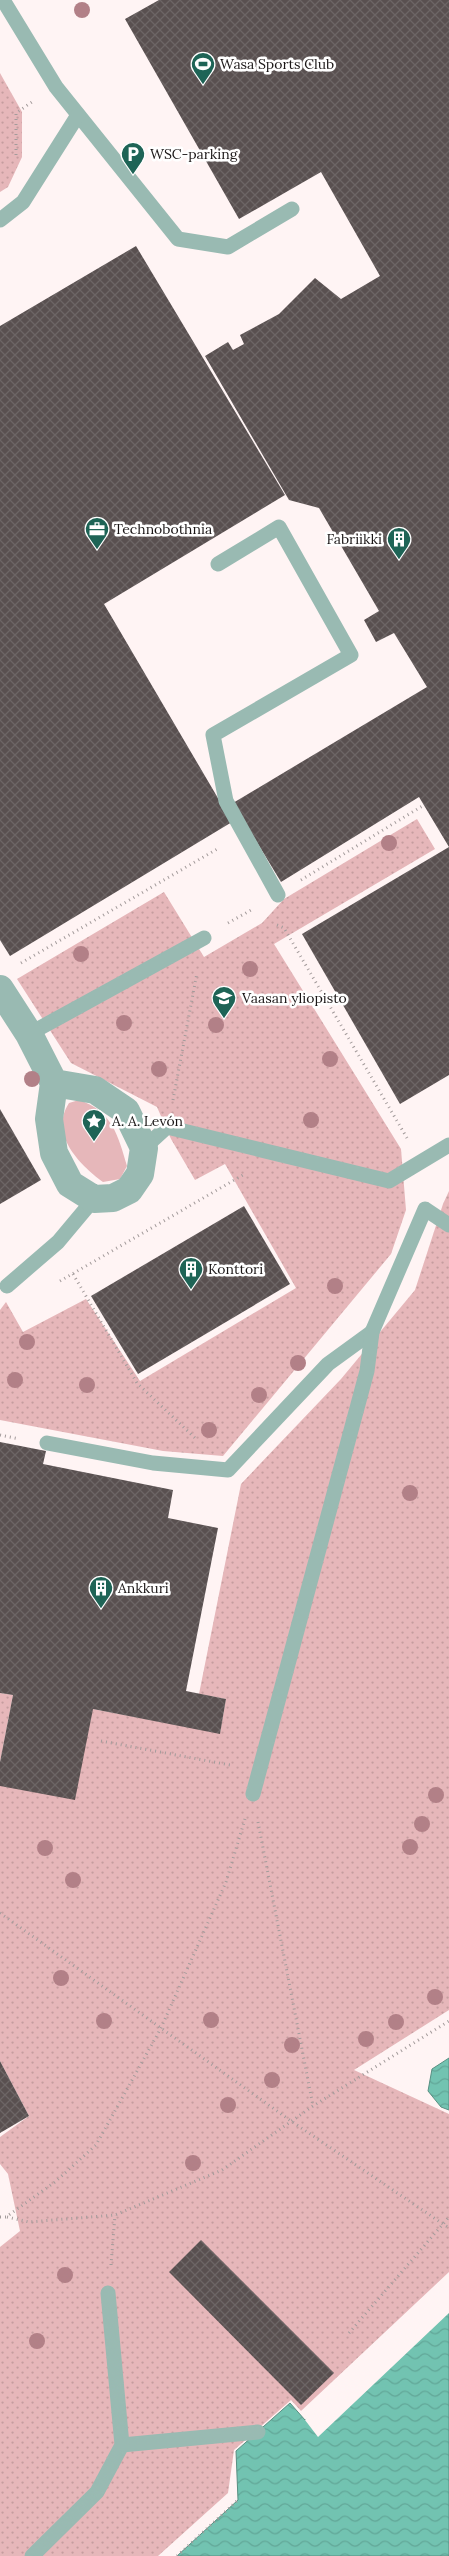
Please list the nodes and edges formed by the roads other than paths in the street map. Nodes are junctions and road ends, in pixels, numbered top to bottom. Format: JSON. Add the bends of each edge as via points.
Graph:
{"nodes":[{"id":1,"x":3,"y":0,"type":"edge"},
{"id":2,"x":78,"y":115,"type":"junction"},
{"id":3,"x":292,"y":210,"type":"dead end"},
{"id":4,"x":0,"y":220,"type":"edge"},
{"id":5,"x":218,"y":564,"type":"dead end"},
{"id":6,"x":278,"y":895,"type":"road end"},
{"id":7,"x":204,"y":938,"type":"road end"},
{"id":8,"x":7,"y":978,"type":"edge"},
{"id":9,"x":29,"y":1034,"type":"junction"},
{"id":10,"x":54,"y":1083,"type":"junction"},
{"id":11,"x":449,"y":1145,"type":"edge"},
{"id":12,"x":144,"y":1148,"type":"junction"},
{"id":13,"x":94,"y":1200,"type":"junction"},
{"id":14,"x":449,"y":1225,"type":"edge"},
{"id":15,"x":7,"y":1286,"type":"dead end"},
{"id":16,"x":372,"y":1332,"type":"junction"},
{"id":17,"x":47,"y":1443,"type":"dead end"},
{"id":18,"x":253,"y":1794,"type":"road end"},
{"id":19,"x":108,"y":2293,"type":"road end"},
{"id":20,"x":258,"y":2432,"type":"dead end"},
{"id":21,"x":122,"y":2445,"type":"junction"},
{"id":22,"x":32,"y":2556,"type":"edge"}],
"edges":[{"from":1,"to":2,"type":"lane","via":[[56,87]]},
{"from":2,"to":3,"type":"lane","via":[[178,239],[228,247]]},
{"from":2,"to":4,"type":"lane","via":[[23,202]]},
{"from":5,"to":6,"type":"lane","via":[[279,527],[351,655],[213,735],[226,801]]},
{"from":7,"to":9,"type":"lane"},
{"from":8,"to":9,"type":"street"},
{"from":9,"to":10,"type":"street"},
{"from":10,"to":12,"type":"street","via":[[94,1090],[126,1111]]},
{"from":10,"to":13,"type":"street","via":[[49,1119],[54,1153],[70,1184]]},
{"from":11,"to":12,"type":"lane","via":[[389,1181],[167,1127]]},
{"from":12,"to":13,"type":"street","via":[[140,1174],[128,1190],[113,1198]]},
{"from":13,"to":15,"type":"lane","via":[[58,1242]]},
{"from":14,"to":16,"type":"lane","via":[[424,1209]]},
{"from":16,"to":17,"type":"lane","via":[[328,1364],[228,1470],[153,1463]]},
{"from":16,"to":18,"type":"lane","via":[[367,1371]]},
{"from":19,"to":21,"type":"lane"},
{"from":20,"to":21,"type":"lane"},
{"from":21,"to":22,"type":"lane","via":[[98,2492]]}]}
